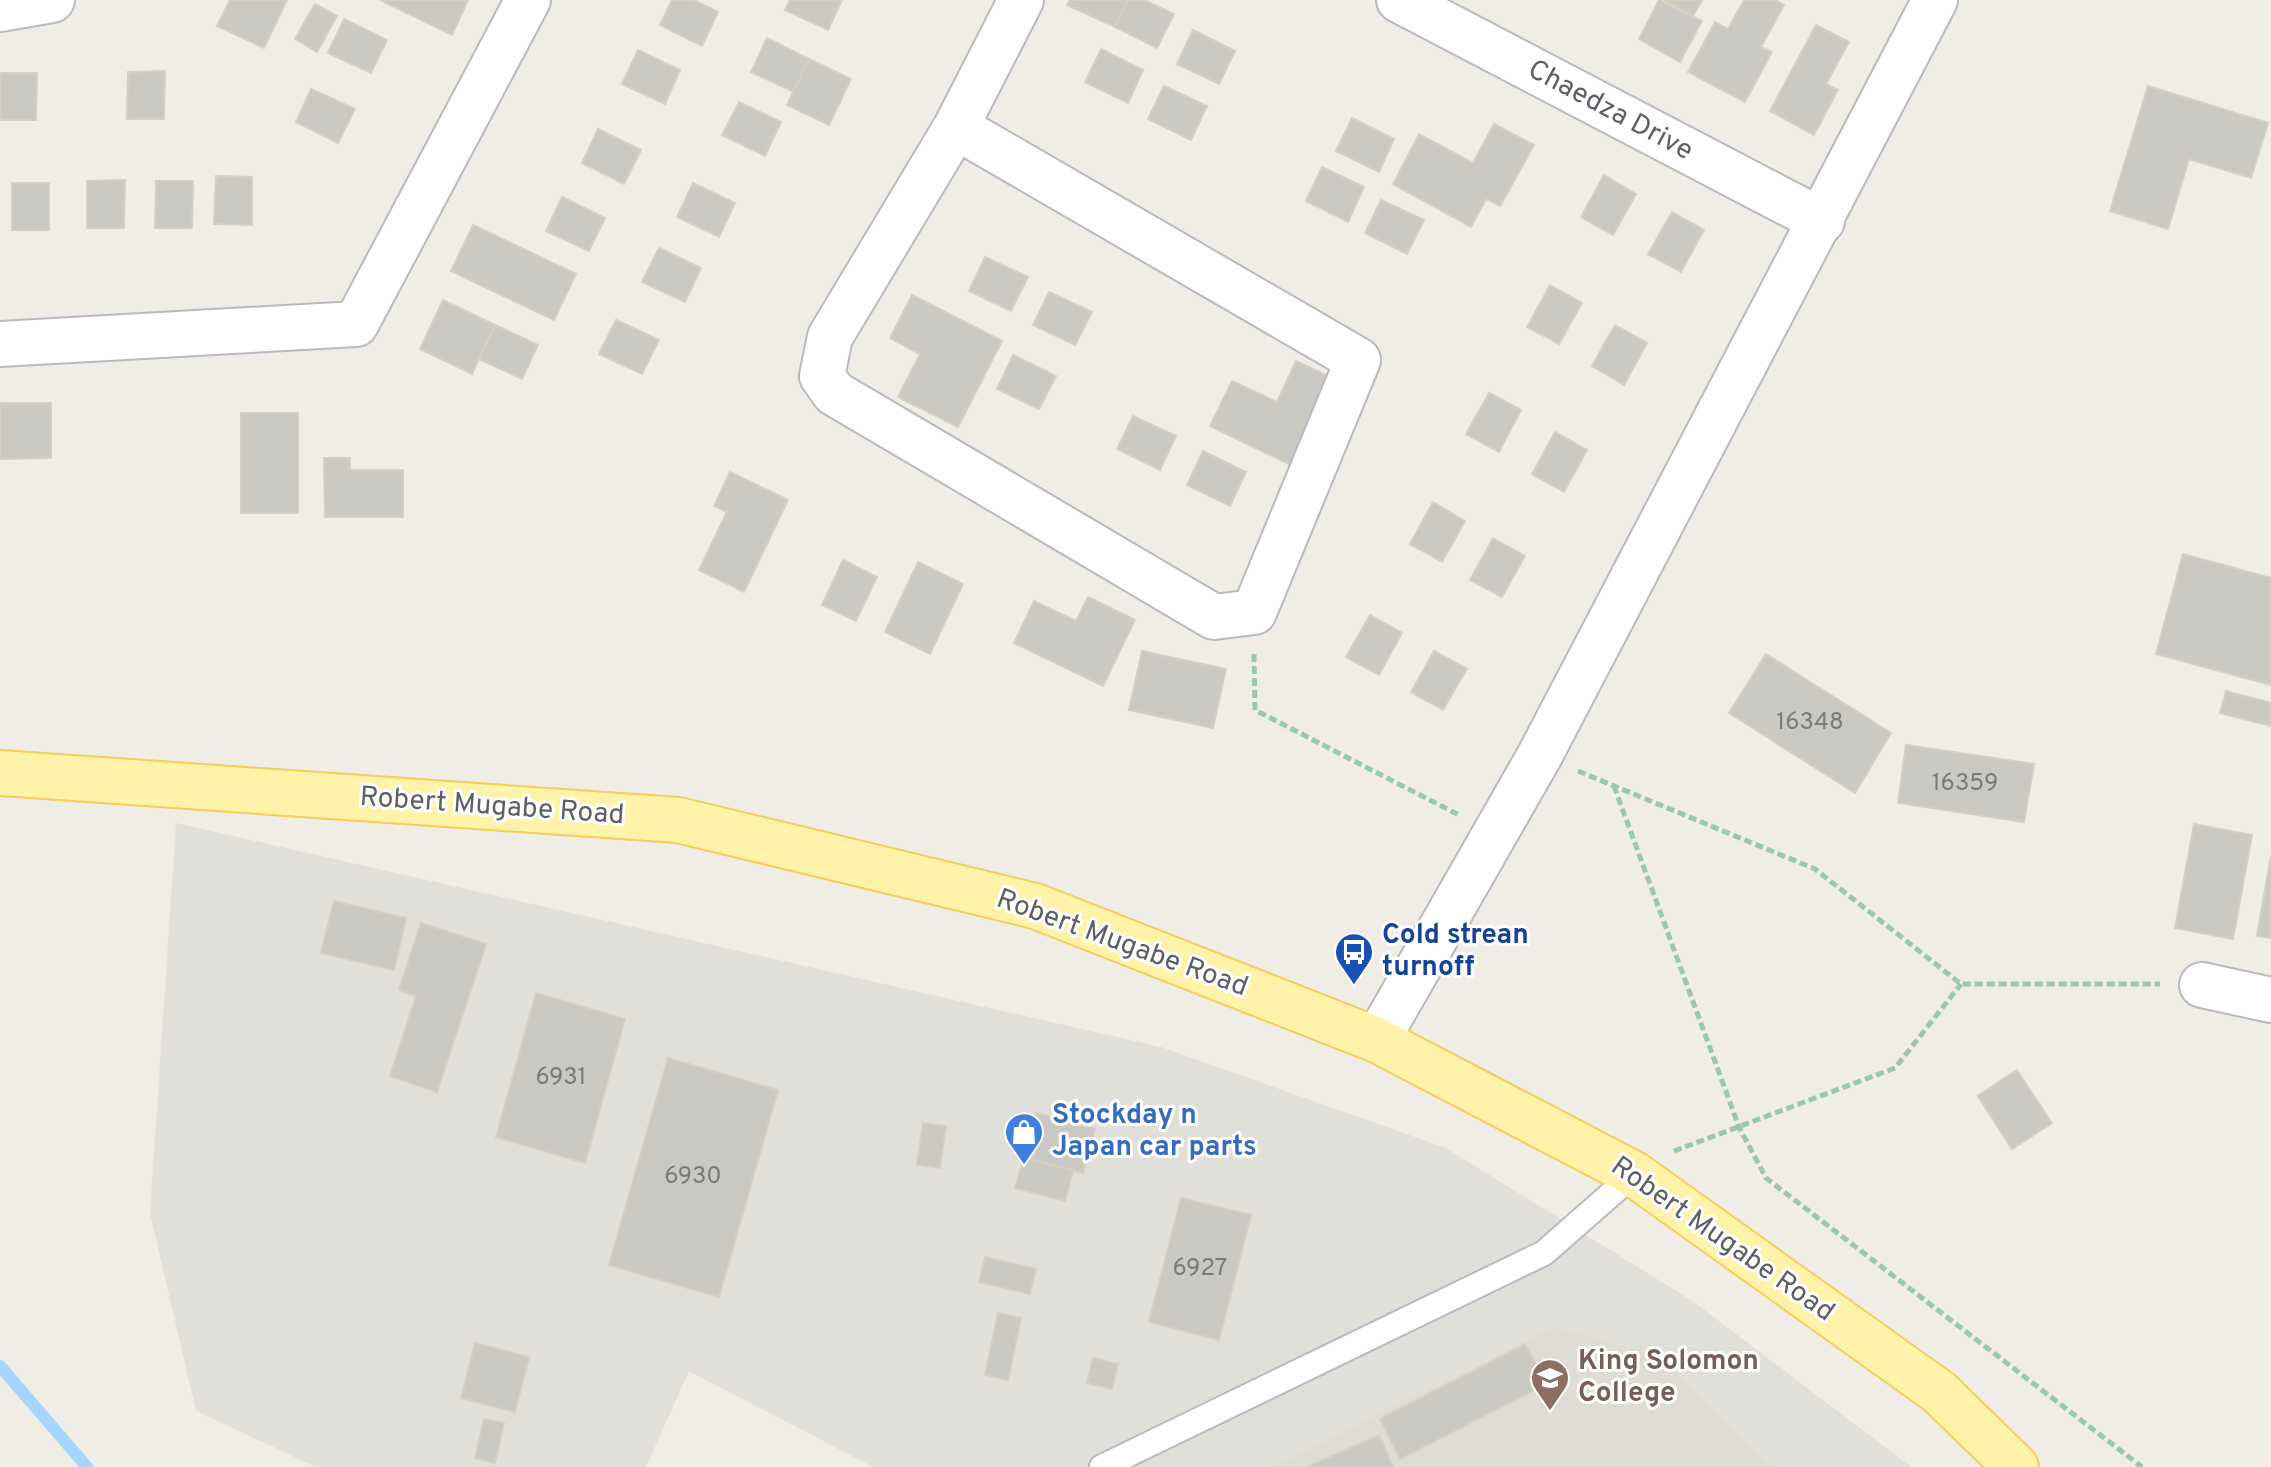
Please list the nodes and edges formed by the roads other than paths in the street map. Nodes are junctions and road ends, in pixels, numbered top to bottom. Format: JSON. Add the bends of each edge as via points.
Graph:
{"nodes":[{"id":1,"x":52,"y":0,"type":"edge"},
{"id":2,"x":528,"y":0,"type":"edge"},
{"id":3,"x":1021,"y":0,"type":"edge"},
{"id":4,"x":1399,"y":0,"type":"edge"},
{"id":5,"x":1935,"y":0,"type":"edge"},
{"id":6,"x":0,"y":9,"type":"edge"},
{"id":7,"x":956,"y":127,"type":"junction"},
{"id":8,"x":1822,"y":221,"type":"junction"},
{"id":9,"x":0,"y":344,"type":"edge"},
{"id":10,"x":0,"y":773,"type":"edge"},
{"id":11,"x":2202,"y":985,"type":"road end"},
{"id":12,"x":2271,"y":1000,"type":"edge"},
{"id":13,"x":1377,"y":1040,"type":"junction"},
{"id":14,"x":1630,"y":1172,"type":"junction"},
{"id":15,"x":1102,"y":1467,"type":"edge"},
{"id":16,"x":2016,"y":1467,"type":"edge"}],
"edges":[{"from":1,"to":6,"type":"street"},
{"from":2,"to":9,"type":"street","via":[[356,324]]},
{"from":3,"to":7,"type":"street"},
{"from":4,"to":8,"type":"street","name":"Chaedza Drive"},
{"from":5,"to":8,"type":"street"},
{"from":7,"to":7,"type":"street","via":[[830,337],[822,376],[834,393],[1214,617],[1254,612],[1358,360]]},
{"from":8,"to":13,"type":"street","via":[[1540,755]]},
{"from":10,"to":13,"type":"main road","name":"Robert Mugabe Road","via":[[678,820],[1035,906]]},
{"from":11,"to":12,"type":"street"},
{"from":13,"to":14,"type":"main road","name":"Robert Mugabe Road"},
{"from":14,"to":15,"type":"lane","via":[[1544,1253]]},
{"from":14,"to":16,"type":"main road","name":"Robert Mugabe Road","via":[[1939,1392]]}]}
